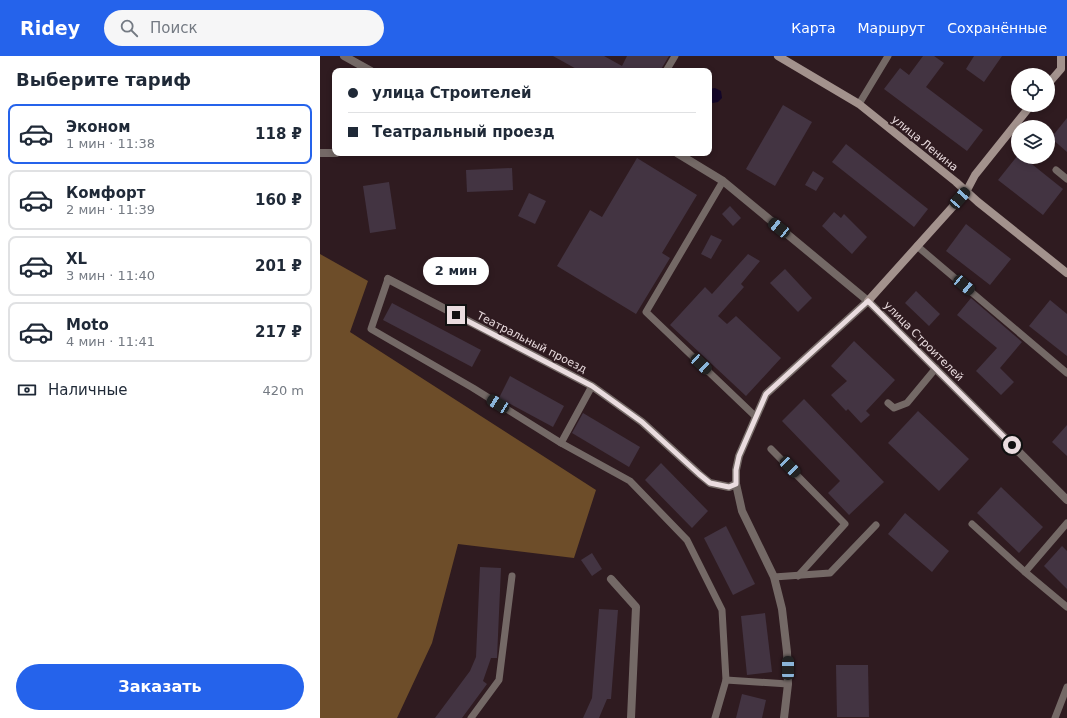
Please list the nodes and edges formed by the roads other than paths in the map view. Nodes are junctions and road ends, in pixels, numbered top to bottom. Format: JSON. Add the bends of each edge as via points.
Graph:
{"nodes":[{"id":1,"x":344,"y":56,"type":"edge"},
{"id":2,"x":675,"y":56,"type":"edge"},
{"id":3,"x":778,"y":56,"type":"edge"},
{"id":4,"x":888,"y":56,"type":"edge"},
{"id":5,"x":1061,"y":56,"type":"edge"},
{"id":6,"x":366,"y":68,"type":"edge"},
{"id":7,"x":668,"y":68,"type":"edge"},
{"id":8,"x":1064,"y":71,"type":"edge"},
{"id":9,"x":1055,"y":78,"type":"edge"},
{"id":10,"x":859,"y":104,"type":"junction"},
{"id":11,"x":1026,"y":112,"type":"edge"},
{"id":12,"x":320,"y":153,"type":"edge"},
{"id":13,"x":332,"y":153,"type":"edge"},
{"id":14,"x":682,"y":156,"type":"edge"},
{"id":15,"x":1056,"y":170,"type":"dead end"},
{"id":16,"x":1067,"y":179,"type":"edge"},
{"id":17,"x":722,"y":181,"type":"junction"},
{"id":18,"x":966,"y":192,"type":"junction"},
{"id":19,"x":917,"y":246,"type":"junction"},
{"id":20,"x":1067,"y":273,"type":"edge"},
{"id":21,"x":388,"y":280,"type":"joint"},
{"id":22,"x":868,"y":301,"type":"junction"},
{"id":23,"x":936,"y":368,"type":"junction"},
{"id":24,"x":1067,"y":373,"type":"edge"},
{"id":25,"x":592,"y":386,"type":"junction"},
{"id":26,"x":888,"y":403,"type":"dead end"},
{"id":27,"x":756,"y":416,"type":"junction"},
{"id":28,"x":561,"y":443,"type":"junction"},
{"id":29,"x":771,"y":449,"type":"dead end"},
{"id":30,"x":736,"y":484,"type":"junction"},
{"id":31,"x":1067,"y":500,"type":"edge"},
{"id":32,"x":1067,"y":522,"type":"edge"},
{"id":33,"x":972,"y":524,"type":"dead end"},
{"id":34,"x":876,"y":525,"type":"dead end"},
{"id":35,"x":1025,"y":572,"type":"junction"},
{"id":36,"x":512,"y":576,"type":"dead end"},
{"id":37,"x":798,"y":576,"type":"junction"},
{"id":38,"x":774,"y":577,"type":"junction"},
{"id":39,"x":611,"y":579,"type":"dead end"},
{"id":40,"x":1067,"y":607,"type":"edge"},
{"id":41,"x":726,"y":680,"type":"junction"},
{"id":42,"x":788,"y":684,"type":"junction"},
{"id":43,"x":1067,"y":687,"type":"edge"},
{"id":44,"x":471,"y":718,"type":"edge"},
{"id":45,"x":631,"y":718,"type":"edge"},
{"id":46,"x":715,"y":718,"type":"edge"},
{"id":47,"x":784,"y":718,"type":"edge"},
{"id":48,"x":1055,"y":718,"type":"edge"}],
"edges":[{"from":1,"to":6,"type":"street"},
{"from":2,"to":7,"type":"lane"},
{"from":3,"to":10,"type":"main road","name":"улица Ленина"},
{"from":4,"to":10,"type":"lane"},
{"from":5,"to":8,"type":"main road"},
{"from":8,"to":9,"type":"main road"},
{"from":10,"to":18,"type":"main road","name":"улица Ленина"},
{"from":11,"to":18,"type":"main road"},
{"from":12,"to":13,"type":"street"},
{"from":14,"to":17,"type":"street","name":"улица Строителей"},
{"from":15,"to":16,"type":"lane"},
{"from":17,"to":22,"type":"street","name":"улица Строителей"},
{"from":17,"to":27,"type":"lane","via":[[646,312]]},
{"from":18,"to":19,"type":"main road"},
{"from":18,"to":20,"type":"main road","name":"улица Ленина"},
{"from":19,"to":22,"type":"main road"},
{"from":19,"to":24,"type":"lane"},
{"from":21,"to":25,"type":"street","name":"Театральный проезд"},
{"from":21,"to":28,"type":"lane","via":[[371,329]]},
{"from":22,"to":23,"type":"street","name":"улица Строителей"},
{"from":22,"to":27,"type":"street","via":[[766,394]]},
{"from":23,"to":26,"type":"lane","via":[[907,403],[894,408]]},
{"from":23,"to":31,"type":"street","name":"улица Строителей"},
{"from":25,"to":28,"type":"lane"},
{"from":25,"to":30,"type":"street","name":"Театральный проезд","via":[[642,422],[710,483],[729,487]]},
{"from":27,"to":30,"type":"street","via":[[739,456]]},
{"from":28,"to":41,"type":"lane","via":[[630,481],[687,540],[722,610]]},
{"from":29,"to":37,"type":"lane","via":[[846,524]]},
{"from":30,"to":38,"type":"street","via":[[742,511]]},
{"from":32,"to":35,"type":"lane"},
{"from":33,"to":35,"type":"lane"},
{"from":34,"to":37,"type":"lane","via":[[830,573]]},
{"from":35,"to":40,"type":"lane"},
{"from":36,"to":44,"type":"lane","via":[[499,680]]},
{"from":37,"to":38,"type":"lane"},
{"from":38,"to":42,"type":"street","via":[[788,652]]},
{"from":39,"to":45,"type":"street","via":[[636,607]]},
{"from":41,"to":42,"type":"lane"},
{"from":41,"to":46,"type":"lane"},
{"from":42,"to":47,"type":"street"},
{"from":43,"to":48,"type":"lane"}]}
